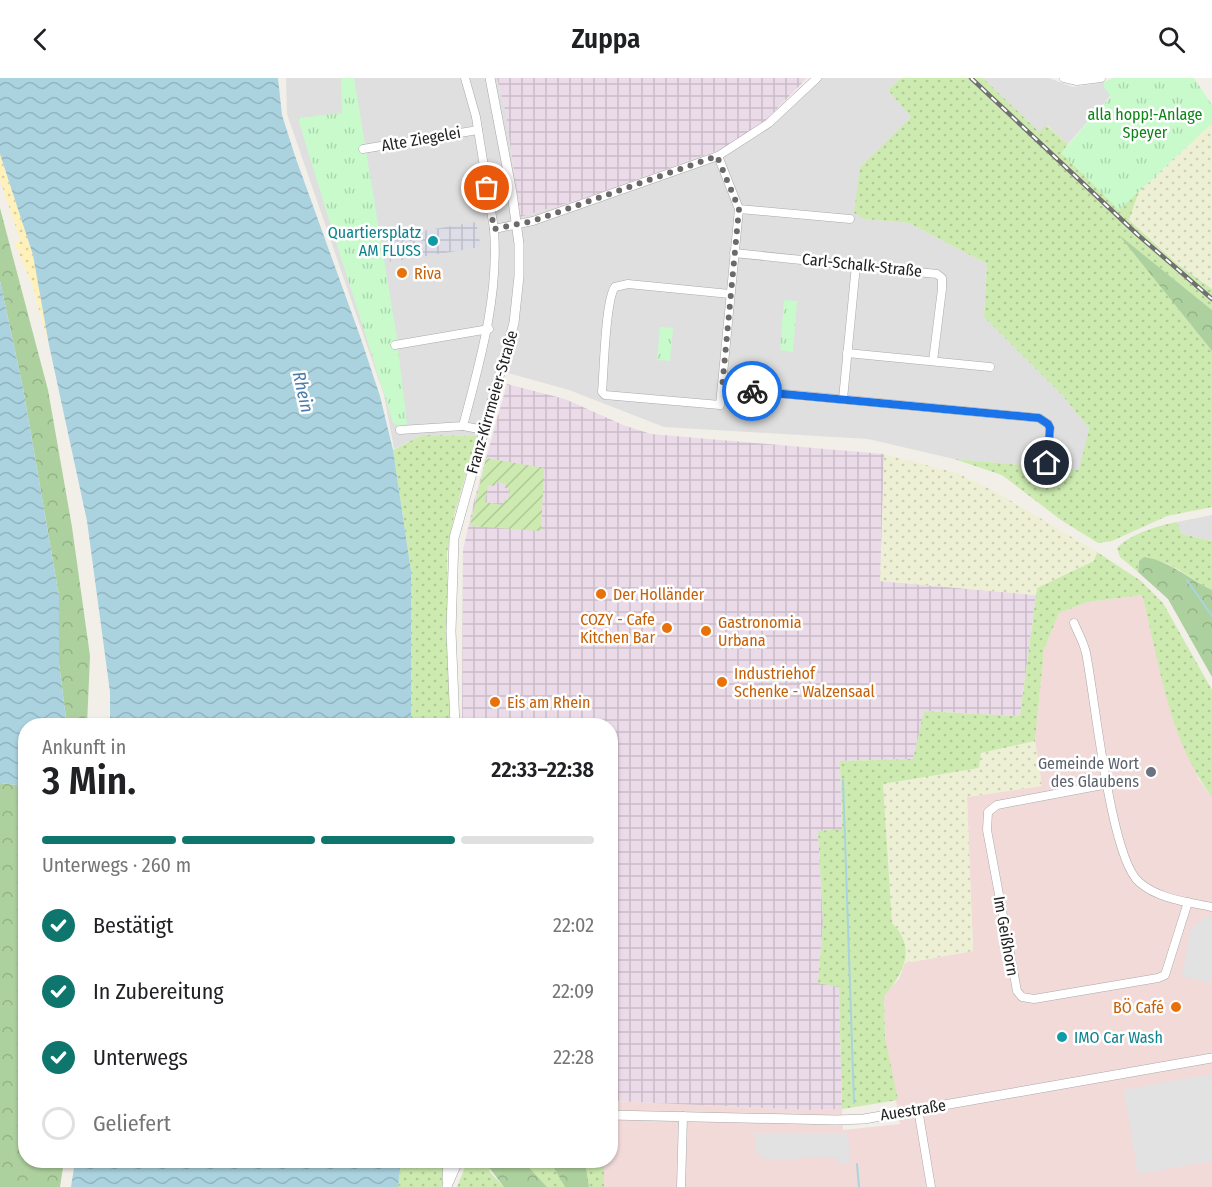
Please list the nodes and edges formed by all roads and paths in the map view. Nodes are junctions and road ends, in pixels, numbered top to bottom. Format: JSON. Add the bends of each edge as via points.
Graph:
{"nodes":[{"id":1,"x":465,"y":78,"type":"edge"},
{"id":2,"x":490,"y":78,"type":"edge"},
{"id":3,"x":816,"y":78,"type":"edge"},
{"id":4,"x":1064,"y":78,"type":"edge"},
{"id":5,"x":1101,"y":78,"type":"edge"},
{"id":6,"x":478,"y":130,"type":"junction"},
{"id":7,"x":363,"y":149,"type":"dead end"},
{"id":8,"x":717,"y":156,"type":"junction"},
{"id":9,"x":739,"y":209,"type":"junction"},
{"id":10,"x":849,"y":219,"type":"dead end"},
{"id":11,"x":517,"y":225,"type":"junction"},
{"id":12,"x":494,"y":229,"type":"junction"},
{"id":13,"x":735,"y":253,"type":"junction"},
{"id":14,"x":856,"y":265,"type":"junction"},
{"id":15,"x":730,"y":294,"type":"junction"},
{"id":16,"x":489,"y":329,"type":"junction"},
{"id":17,"x":395,"y":345,"type":"dead end"},
{"id":18,"x":848,"y":353,"type":"junction"},
{"id":19,"x":933,"y":361,"type":"junction"},
{"id":20,"x":990,"y":367,"type":"dead end"},
{"id":21,"x":722,"y":388,"type":"junction"},
{"id":22,"x":843,"y":399,"type":"junction"},
{"id":23,"x":463,"y":426,"type":"junction"},
{"id":24,"x":400,"y":430,"type":"dead end"},
{"id":25,"x":484,"y":430,"type":"junction"},
{"id":26,"x":1047,"y":463,"type":"dead end"},
{"id":27,"x":1074,"y":623,"type":"dead end"},
{"id":28,"x":455,"y":718,"type":"edge"},
{"id":29,"x":1108,"y":784,"type":"junction"},
{"id":30,"x":1188,"y":902,"type":"junction"},
{"id":31,"x":1212,"y":907,"type":"edge"},
{"id":32,"x":1212,"y":1058,"type":"edge"},
{"id":33,"x":918,"y":1109,"type":"junction"},
{"id":34,"x":618,"y":1115,"type":"edge"},
{"id":35,"x":683,"y":1116,"type":"junction"},
{"id":36,"x":448,"y":1168,"type":"edge"},
{"id":37,"x":455,"y":1168,"type":"edge"},
{"id":38,"x":447,"y":1186,"type":"edge"},
{"id":39,"x":681,"y":1187,"type":"edge"},
{"id":40,"x":931,"y":1187,"type":"edge"}],
"edges":[{"from":1,"to":6,"type":"street","name":"Alte Ziegelei"},
{"from":2,"to":11,"type":"street","name":"Franz-Kirrmeier-Straße"},
{"from":3,"to":8,"type":"street","via":[[776,117]]},
{"from":4,"to":5,"type":"street"},
{"from":6,"to":7,"type":"street","name":"Alte Ziegelei"},
{"from":6,"to":12,"type":"street","name":"Alte Ziegelei"},
{"from":8,"to":9,"type":"street"},
{"from":8,"to":11,"type":"street"},
{"from":9,"to":10,"type":"street"},
{"from":9,"to":13,"type":"street"},
{"from":11,"to":12,"type":"street"},
{"from":11,"to":25,"type":"street","name":"Franz-Kirrmeier-Straße","via":[[519,276],[514,322]]},
{"from":12,"to":16,"type":"street","name":"Alte Ziegelei"},
{"from":13,"to":14,"type":"street","name":"Carl-Schalk-Straße"},
{"from":13,"to":15,"type":"street"},
{"from":14,"to":18,"type":"street"},
{"from":14,"to":19,"type":"street","name":"Carl-Schalk-Straße","via":[[934,272],[942,278]]},
{"from":15,"to":21,"type":"street"},
{"from":15,"to":21,"type":"street","via":[[628,284],[615,287],[608,317],[602,392],[720,405]]},
{"from":16,"to":17,"type":"street"},
{"from":16,"to":23,"type":"street","name":"Alte Ziegelei"},
{"from":18,"to":19,"type":"street"},
{"from":18,"to":22,"type":"street"},
{"from":19,"to":20,"type":"street"},
{"from":21,"to":22,"type":"street"},
{"from":22,"to":26,"type":"street","via":[[1039,418],[1050,428]]},
{"from":23,"to":24,"type":"street"},
{"from":23,"to":25,"type":"street"},
{"from":25,"to":28,"type":"street","name":"Franz-Kirrmeier-Straße","via":[[454,538]]},
{"from":27,"to":29,"type":"street","via":[[1085,651]]},
{"from":29,"to":30,"type":"street","via":[[1129,870],[1148,889]]},
{"from":29,"to":30,"type":"street","name":"Im Geißhorn","via":[[996,805],[988,812],[987,830],[1017,991],[1022,997],[1034,999],[1165,975]]},
{"from":30,"to":31,"type":"street"},
{"from":32,"to":33,"type":"street","name":"Auestraße"},
{"from":33,"to":35,"type":"street","name":"Auestraße","via":[[836,1120]]},
{"from":33,"to":40,"type":"street"},
{"from":34,"to":35,"type":"street","name":"Auestraße"},
{"from":35,"to":39,"type":"street"},
{"from":36,"to":38,"type":"street"},
{"from":37,"to":38,"type":"street"}]}
